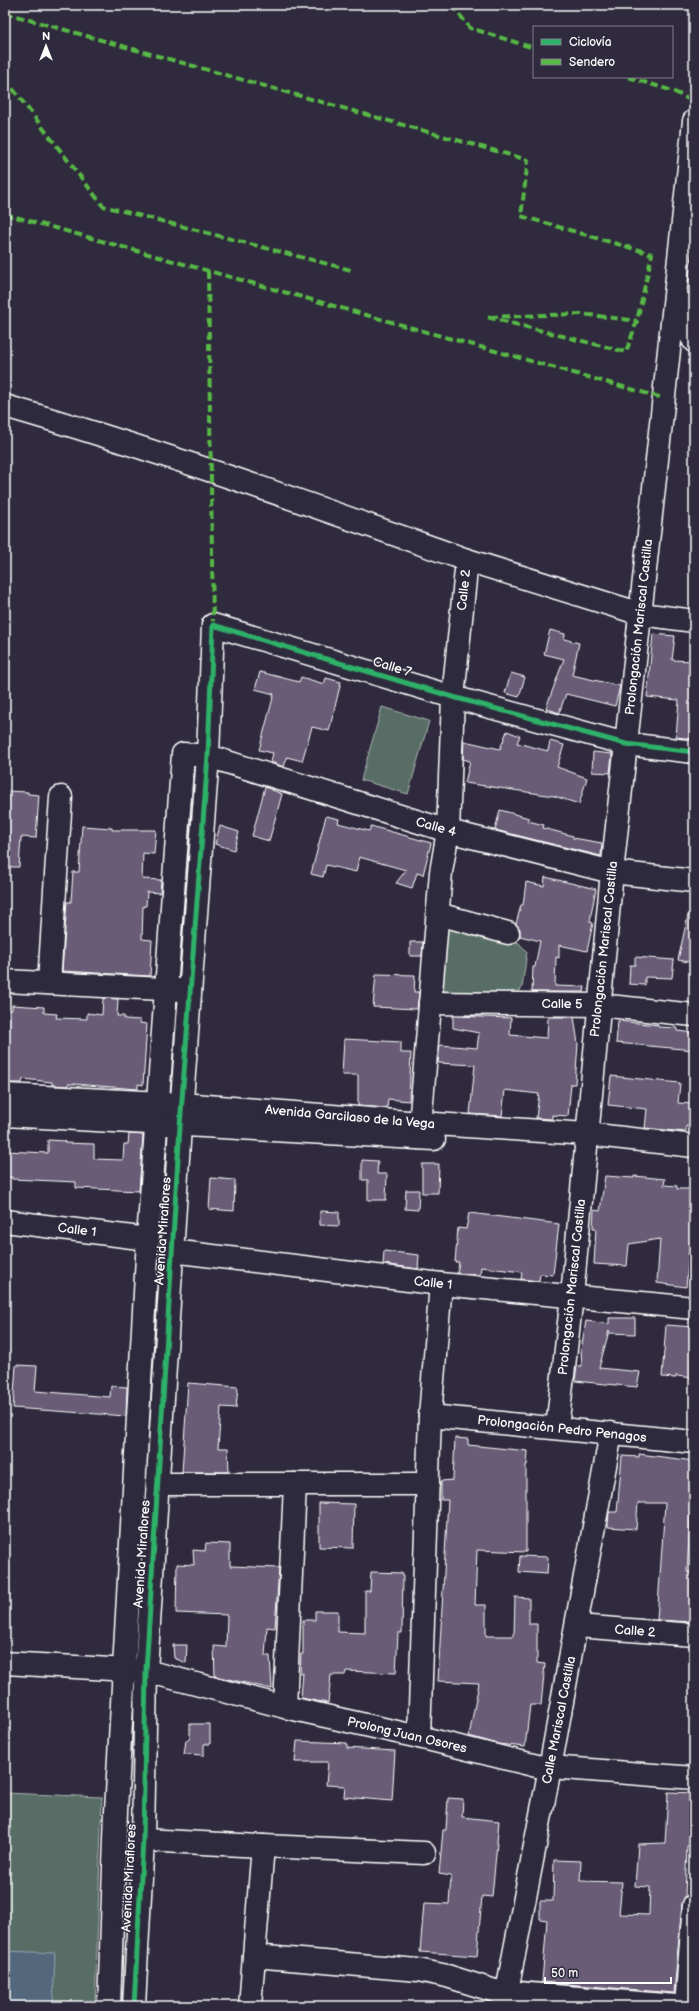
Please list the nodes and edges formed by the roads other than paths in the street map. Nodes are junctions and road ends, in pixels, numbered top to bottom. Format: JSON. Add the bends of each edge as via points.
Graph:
{"nodes":[{"id":1,"x":694,"y":121,"type":"edge"},
{"id":2,"x":692,"y":156,"type":"edge"},
{"id":3,"x":694,"y":304,"type":"edge"},
{"id":4,"x":694,"y":341,"type":"edge"},
{"id":5,"x":5,"y":406,"type":"edge"},
{"id":6,"x":467,"y":560,"type":"junction"},
{"id":7,"x":641,"y":614,"type":"junction"},
{"id":8,"x":694,"y":621,"type":"edge"},
{"id":9,"x":453,"y":697,"type":"junction"},
{"id":10,"x":626,"y":744,"type":"junction"},
{"id":11,"x":694,"y":752,"type":"edge"},
{"id":12,"x":183,"y":754,"type":"joint"},
{"id":13,"x":208,"y":756,"type":"junction"},
{"id":14,"x":61,"y":797,"type":"dead end"},
{"id":15,"x":448,"y":831,"type":"junction"},
{"id":16,"x":612,"y":872,"type":"junction"},
{"id":17,"x":694,"y":881,"type":"edge"},
{"id":18,"x":438,"y":914,"type":"junction"},
{"id":19,"x":508,"y":933,"type":"dead end"},
{"id":20,"x":5,"y":981,"type":"edge"},
{"id":21,"x":49,"y":983,"type":"junction"},
{"id":22,"x":166,"y":989,"type":"junction"},
{"id":23,"x":192,"y":991,"type":"junction"},
{"id":24,"x":430,"y":1003,"type":"junction"},
{"id":25,"x":599,"y":1005,"type":"junction"},
{"id":26,"x":694,"y":1015,"type":"edge"},
{"id":27,"x":5,"y":1095,"type":"edge"},
{"id":28,"x":157,"y":1103,"type":"junction"},
{"id":29,"x":182,"y":1104,"type":"junction"},
{"id":30,"x":5,"y":1115,"type":"edge"},
{"id":31,"x":155,"y":1125,"type":"junction"},
{"id":32,"x":180,"y":1126,"type":"junction"},
{"id":33,"x":419,"y":1131,"type":"junction"},
{"id":34,"x":586,"y":1141,"type":"junction"},
{"id":35,"x":694,"y":1146,"type":"edge"},
{"id":36,"x":694,"y":1160,"type":"edge"},
{"id":37,"x":5,"y":1221,"type":"edge"},
{"id":38,"x":148,"y":1239,"type":"junction"},
{"id":39,"x":172,"y":1252,"type":"junction"},
{"id":40,"x":441,"y":1284,"type":"junction"},
{"id":41,"x":572,"y":1296,"type":"junction"},
{"id":42,"x":694,"y":1308,"type":"edge"},
{"id":43,"x":430,"y":1416,"type":"junction"},
{"id":44,"x":557,"y":1428,"type":"junction"},
{"id":45,"x":611,"y":1434,"type":"junction"},
{"id":46,"x":694,"y":1442,"type":"edge"},
{"id":47,"x":157,"y":1484,"type":"junction"},
{"id":48,"x":295,"y":1484,"type":"junction"},
{"id":49,"x":428,"y":1484,"type":"junction"},
{"id":50,"x":577,"y":1626,"type":"junction"},
{"id":51,"x":694,"y":1635,"type":"edge"},
{"id":52,"x":5,"y":1663,"type":"edge"},
{"id":53,"x":124,"y":1670,"type":"junction"},
{"id":54,"x":146,"y":1671,"type":"junction"},
{"id":55,"x":285,"y":1707,"type":"junction"},
{"id":56,"x":419,"y":1737,"type":"junction"},
{"id":57,"x":544,"y":1767,"type":"junction"},
{"id":58,"x":694,"y":1778,"type":"edge"},
{"id":59,"x":143,"y":1840,"type":"junction"},
{"id":60,"x":263,"y":1846,"type":"junction"},
{"id":61,"x":424,"y":1853,"type":"dead end"},
{"id":62,"x":694,"y":1905,"type":"edge"},
{"id":63,"x":254,"y":1956,"type":"junction"},
{"id":64,"x":500,"y":1999,"type":"edge"},
{"id":65,"x":109,"y":2006,"type":"edge"},
{"id":66,"x":134,"y":2006,"type":"edge"},
{"id":67,"x":250,"y":2006,"type":"edge"},
{"id":68,"x":676,"y":2006,"type":"edge"},
{"id":69,"x":686,"y":2006,"type":"edge"}],
"edges":[{"from":1,"to":2,"type":"street","name":"Prolongación Mariscal Castilla"},
{"from":2,"to":7,"type":"street","name":"Prolongación Mariscal Castilla"},
{"from":3,"to":4,"type":"street","via":[[690,334]]},
{"from":5,"to":6,"type":"street","via":[[210,469]]},
{"from":6,"to":7,"type":"street","name":"Calle 2"},
{"from":6,"to":9,"type":"street","name":"Calle 2"},
{"from":7,"to":8,"type":"street","name":"Calle 2"},
{"from":7,"to":10,"type":"street","name":"Prolongación Mariscal Castilla"},
{"from":9,"to":10,"type":"street","name":"Calle 7"},
{"from":9,"to":13,"type":"street","name":"Calle 7","via":[[213,625]]},
{"from":9,"to":15,"type":"street","name":"Calle 2"},
{"from":10,"to":11,"type":"street","name":"Calle 7"},
{"from":10,"to":16,"type":"street","name":"Prolongación Mariscal Castilla"},
{"from":12,"to":13,"type":"street","name":"Calle 4"},
{"from":12,"to":22,"type":"street","name":"Avenida Miraflores"},
{"from":13,"to":15,"type":"street","name":"Calle 4"},
{"from":13,"to":23,"type":"street","name":"Avenida Miraflores"},
{"from":14,"to":21,"type":"street"},
{"from":15,"to":16,"type":"street","name":"Calle 4"},
{"from":15,"to":18,"type":"street","name":"Calle 2"},
{"from":16,"to":17,"type":"street","name":"Calle 4"},
{"from":16,"to":25,"type":"street","name":"Prolongación Mariscal Castilla"},
{"from":18,"to":19,"type":"street"},
{"from":18,"to":24,"type":"street","name":"Calle 2"},
{"from":20,"to":21,"type":"street"},
{"from":21,"to":22,"type":"street"},
{"from":22,"to":23,"type":"street"},
{"from":22,"to":28,"type":"street","name":"Avenida Miraflores"},
{"from":23,"to":29,"type":"street","name":"Avenida Miraflores"},
{"from":24,"to":25,"type":"street","name":"Calle 5"},
{"from":24,"to":33,"type":"street","name":"Calle 2"},
{"from":25,"to":26,"type":"street","name":"Calle 5"},
{"from":25,"to":34,"type":"street","name":"Prolongación Mariscal Castilla"},
{"from":27,"to":28,"type":"street","name":"Avenida Garcilaso de la Vega"},
{"from":28,"to":29,"type":"street","name":"Avenida Garcilaso de la Vega"},
{"from":28,"to":31,"type":"street","name":"Avenida Miraflores"},
{"from":29,"to":32,"type":"street","name":"Avenida Miraflores"},
{"from":29,"to":33,"type":"street","name":"Avenida Garcilaso de la Vega"},
{"from":30,"to":31,"type":"street","name":"Avenida Garcilaso de la Vega"},
{"from":31,"to":32,"type":"street","name":"Avenida Garcilaso de la Vega"},
{"from":31,"to":38,"type":"street","name":"Avenida Miraflores"},
{"from":32,"to":33,"type":"street","name":"Avenida Garcilaso de la Vega"},
{"from":32,"to":39,"type":"street","name":"Avenida Miraflores"},
{"from":33,"to":34,"type":"street","name":"Avenida Garcilaso de la Vega"},
{"from":34,"to":35,"type":"street","name":"Avenida Garcilaso de la Vega"},
{"from":34,"to":36,"type":"street","name":"Avenida Garcilaso de la Vega"},
{"from":34,"to":41,"type":"street","name":"Prolongación Mariscal Castilla"},
{"from":37,"to":38,"type":"street","name":"Calle 1"},
{"from":38,"to":53,"type":"street","name":"Avenida Miraflores"},
{"from":39,"to":40,"type":"street","name":"Calle 1"},
{"from":39,"to":47,"type":"street","name":"Avenida Miraflores"},
{"from":40,"to":41,"type":"street","name":"Calle 1"},
{"from":40,"to":43,"type":"street"},
{"from":41,"to":42,"type":"street","name":"Calle 1"},
{"from":41,"to":44,"type":"street","name":"Prolongación Mariscal Castilla"},
{"from":43,"to":44,"type":"street","name":"Prolongación Pedro Penagos"},
{"from":43,"to":49,"type":"street"},
{"from":44,"to":45,"type":"street","name":"Prolongación Pedro Penagos"},
{"from":45,"to":46,"type":"street","name":"Prolongación Pedro Penagos"},
{"from":45,"to":50,"type":"street","name":"Calle Mariscal Castilla"},
{"from":47,"to":48,"type":"street"},
{"from":47,"to":54,"type":"street","name":"Avenida Miraflores"},
{"from":48,"to":49,"type":"street"},
{"from":48,"to":55,"type":"street"},
{"from":49,"to":56,"type":"street"},
{"from":50,"to":51,"type":"street","name":"Calle 2"},
{"from":50,"to":57,"type":"street","name":"Calle Mariscal Castilla"},
{"from":52,"to":53,"type":"street","name":"Prolong Juan Osores"},
{"from":53,"to":54,"type":"street","name":"Prolong Juan Osores"},
{"from":53,"to":65,"type":"street","name":"Avenida Miraflores"},
{"from":54,"to":55,"type":"street","name":"Prolong Juan Osores"},
{"from":54,"to":59,"type":"street","name":"Avenida Miraflores"},
{"from":55,"to":56,"type":"street","name":"Prolong Juan Osores"},
{"from":56,"to":57,"type":"street","name":"Prolong Juan Osores"},
{"from":57,"to":58,"type":"street","name":"Prolong Juan Osores"},
{"from":57,"to":64,"type":"street","name":"Calle Mariscal Castilla"},
{"from":59,"to":60,"type":"street"},
{"from":59,"to":66,"type":"street","name":"Avenida Miraflores"},
{"from":60,"to":61,"type":"street"},
{"from":60,"to":63,"type":"street"},
{"from":62,"to":69,"type":"street"},
{"from":63,"to":64,"type":"street","via":[[418,1970],[447,1976]]},
{"from":63,"to":67,"type":"street"},
{"from":64,"to":68,"type":"street"}]}
